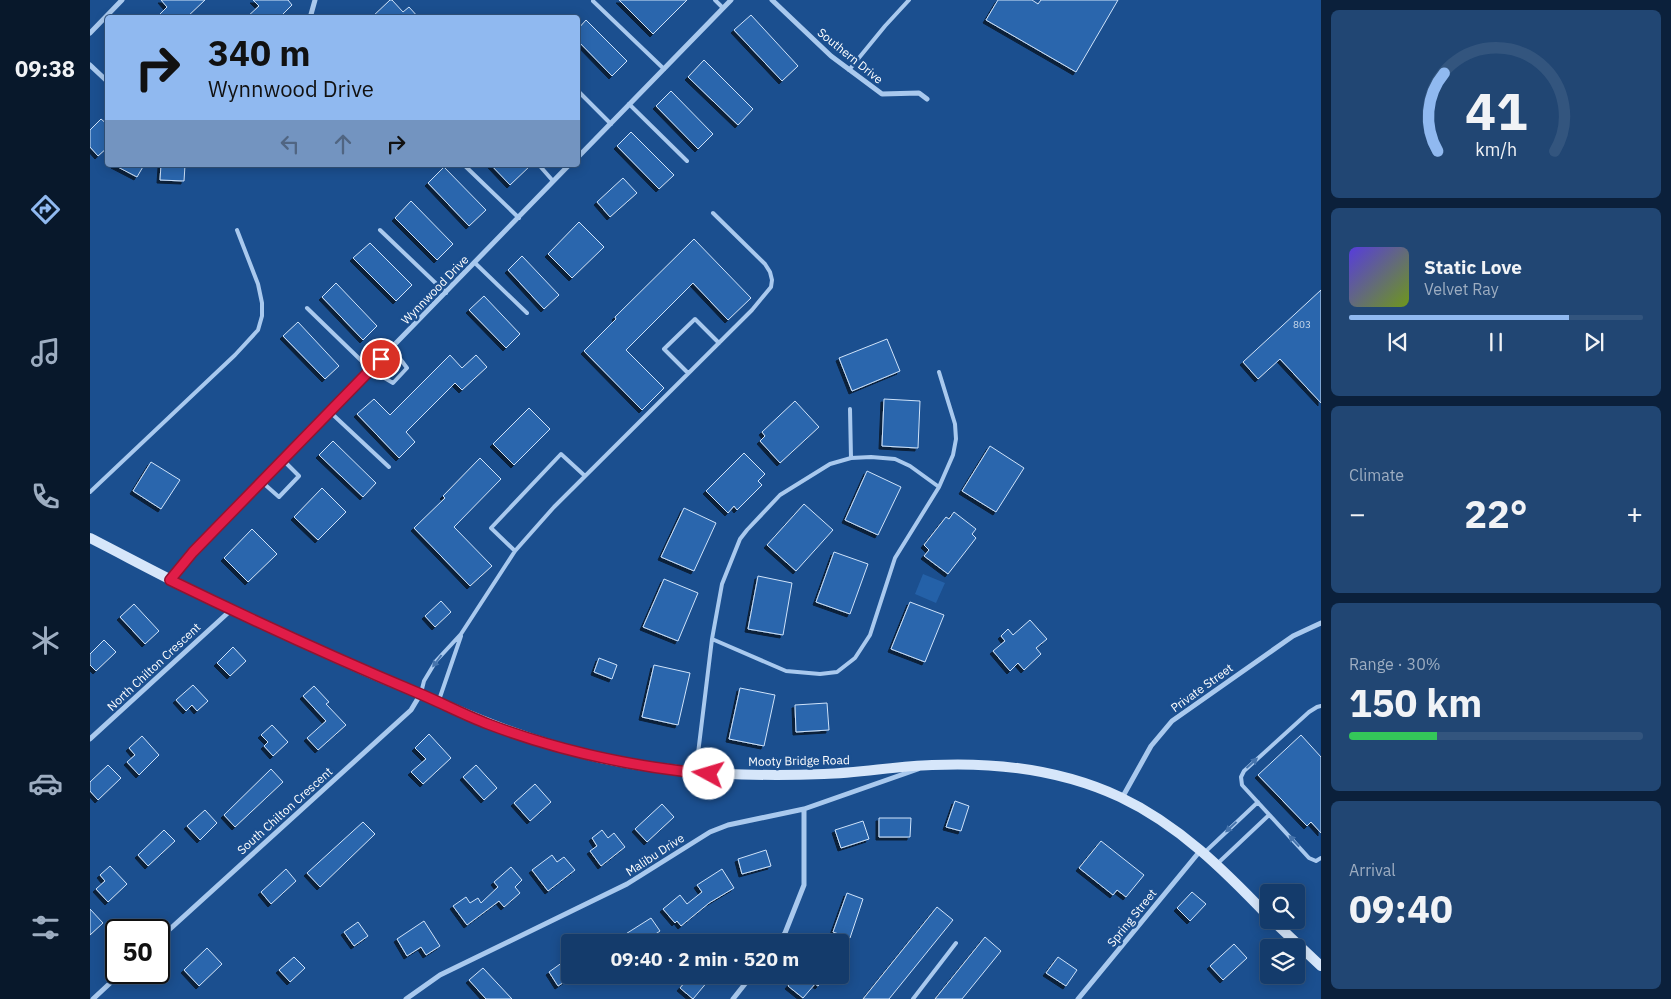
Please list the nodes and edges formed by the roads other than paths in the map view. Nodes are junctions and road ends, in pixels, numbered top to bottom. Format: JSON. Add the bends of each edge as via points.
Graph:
{"nodes":[{"id":1,"x":122,"y":0,"type":"edge"},
{"id":2,"x":316,"y":0,"type":"edge"},
{"id":3,"x":715,"y":0,"type":"edge"},
{"id":4,"x":731,"y":0,"type":"edge"},
{"id":5,"x":772,"y":0,"type":"edge"},
{"id":6,"x":909,"y":0,"type":"edge"},
{"id":7,"x":593,"y":1,"type":"edge"},
{"id":8,"x":723,"y":8,"type":"junction"},
{"id":9,"x":107,"y":15,"type":"edge"},
{"id":10,"x":311,"y":15,"type":"edge"},
{"id":11,"x":105,"y":18,"type":"edge"},
{"id":12,"x":90,"y":33,"type":"edge"},
{"id":13,"x":90,"y":66,"type":"edge"},
{"id":14,"x":664,"y":70,"type":"junction"},
{"id":15,"x":849,"y":70,"type":"junction"},
{"id":16,"x":105,"y":79,"type":"edge"},
{"id":17,"x":580,"y":93,"type":"edge"},
{"id":18,"x":927,"y":99,"type":"dead end"},
{"id":19,"x":629,"y":104,"type":"junction"},
{"id":20,"x":611,"y":124,"type":"junction"},
{"id":21,"x":580,"y":155,"type":"edge"},
{"id":22,"x":687,"y":161,"type":"dead end"},
{"id":23,"x":466,"y":167,"type":"edge"},
{"id":24,"x":541,"y":167,"type":"edge"},
{"id":25,"x":567,"y":167,"type":"edge"},
{"id":26,"x":553,"y":181,"type":"junction"},
{"id":27,"x":713,"y":213,"type":"dead end"},
{"id":28,"x":519,"y":218,"type":"junction"},
{"id":29,"x":237,"y":230,"type":"dead end"},
{"id":30,"x":380,"y":230,"type":"dead end"},
{"id":31,"x":475,"y":263,"type":"junction"},
{"id":32,"x":446,"y":293,"type":"junction"},
{"id":33,"x":307,"y":308,"type":"dead end"},
{"id":34,"x":527,"y":313,"type":"dead end"},
{"id":35,"x":719,"y":342,"type":"junction"},
{"id":36,"x":392,"y":348,"type":"junction"},
{"id":37,"x":371,"y":370,"type":"junction"},
{"id":38,"x":939,"y":372,"type":"dead end"},
{"id":39,"x":688,"y":373,"type":"junction"},
{"id":40,"x":850,"y":409,"type":"dead end"},
{"id":41,"x":330,"y":412,"type":"junction"},
{"id":42,"x":851,"y":458,"type":"junction"},
{"id":43,"x":283,"y":460,"type":"junction"},
{"id":44,"x":389,"y":467,"type":"dead end"},
{"id":45,"x":585,"y":476,"type":"junction"},
{"id":46,"x":262,"y":482,"type":"junction"},
{"id":47,"x":939,"y":487,"type":"junction"},
{"id":48,"x":90,"y":492,"type":"edge"},
{"id":49,"x":90,"y":538,"type":"edge"},
{"id":50,"x":514,"y":550,"type":"junction"},
{"id":51,"x":170,"y":580,"type":"junction"},
{"id":52,"x":231,"y":610,"type":"junction"},
{"id":53,"x":1321,"y":623,"type":"edge"},
{"id":54,"x":461,"y":634,"type":"junction"},
{"id":55,"x":712,"y":639,"type":"junction"},
{"id":56,"x":420,"y":694,"type":"junction"},
{"id":57,"x":438,"y":703,"type":"junction"},
{"id":58,"x":1321,"y":706,"type":"edge"},
{"id":59,"x":90,"y":739,"type":"edge"},
{"id":60,"x":930,"y":765,"type":"junction"},
{"id":61,"x":695,"y":772,"type":"junction"},
{"id":62,"x":1122,"y":798,"type":"junction"},
{"id":63,"x":1258,"y":802,"type":"junction"},
{"id":64,"x":804,"y":808,"type":"junction"},
{"id":65,"x":1269,"y":815,"type":"junction"},
{"id":66,"x":1203,"y":851,"type":"junction"},
{"id":67,"x":1321,"y":858,"type":"edge"},
{"id":68,"x":1217,"y":864,"type":"junction"},
{"id":69,"x":1260,"y":908,"type":"edge"},
{"id":70,"x":170,"y":929,"type":"edge"},
{"id":71,"x":1282,"y":929,"type":"edge"},
{"id":72,"x":784,"y":934,"type":"edge"},
{"id":73,"x":956,"y":943,"type":"dead end"},
{"id":74,"x":1321,"y":966,"type":"edge"},
{"id":75,"x":109,"y":984,"type":"edge"},
{"id":76,"x":745,"y":984,"type":"edge"},
{"id":77,"x":93,"y":999,"type":"edge"},
{"id":78,"x":406,"y":999,"type":"edge"},
{"id":79,"x":733,"y":999,"type":"edge"},
{"id":80,"x":913,"y":999,"type":"edge"},
{"id":81,"x":1078,"y":999,"type":"edge"}],
"edges":[{"from":1,"to":9,"type":"street"},
{"from":2,"to":10,"type":"street"},
{"from":3,"to":8,"type":"lane"},
{"from":4,"to":8,"type":"street"},
{"from":5,"to":15,"type":"street","name":"Southern Drive"},
{"from":6,"to":15,"type":"lane"},
{"from":7,"to":14,"type":"lane"},
{"from":8,"to":14,"type":"street"},
{"from":11,"to":12,"type":"street"},
{"from":13,"to":16,"type":"street"},
{"from":14,"to":19,"type":"street"},
{"from":15,"to":18,"type":"street","name":"Southern Drive","via":[[882,94],[919,93]]},
{"from":17,"to":20,"type":"lane"},
{"from":19,"to":20,"type":"street"},
{"from":19,"to":22,"type":"lane"},
{"from":20,"to":21,"type":"street"},
{"from":23,"to":28,"type":"lane"},
{"from":24,"to":26,"type":"lane"},
{"from":25,"to":26,"type":"street","name":"Wynnwood Drive"},
{"from":26,"to":28,"type":"street","name":"Wynnwood Drive"},
{"from":27,"to":35,"type":"lane","via":[[765,264],[772,280],[771,287],[759,302]]},
{"from":28,"to":31,"type":"street","name":"Wynnwood Drive"},
{"from":29,"to":48,"type":"lane","via":[[262,303],[258,330]]},
{"from":30,"to":32,"type":"lane"},
{"from":31,"to":32,"type":"street","name":"Wynnwood Drive"},
{"from":31,"to":34,"type":"lane"},
{"from":32,"to":36,"type":"street","name":"Wynnwood Drive"},
{"from":33,"to":37,"type":"lane"},
{"from":35,"to":39,"type":"lane"},
{"from":35,"to":39,"type":"lane","via":[[695,319],[664,349]]},
{"from":36,"to":37,"type":"street","name":"Wynnwood Drive"},
{"from":36,"to":37,"type":"lane","via":[[407,368],[393,383]]},
{"from":37,"to":41,"type":"street","name":"Wynnwood Drive"},
{"from":38,"to":47,"type":"lane","via":[[955,424],[956,439]]},
{"from":39,"to":45,"type":"lane"},
{"from":40,"to":42,"type":"lane"},
{"from":41,"to":43,"type":"street","name":"Wynnwood Drive"},
{"from":41,"to":44,"type":"lane"},
{"from":42,"to":47,"type":"lane","via":[[895,459]]},
{"from":42,"to":55,"type":"lane","via":[[830,464],[780,495],[740,539],[722,584]]},
{"from":43,"to":46,"type":"street","name":"Wynnwood Drive"},
{"from":43,"to":46,"type":"lane","via":[[299,476],[279,497]]},
{"from":45,"to":50,"type":"lane"},
{"from":45,"to":50,"type":"lane","via":[[561,454],[491,528]]},
{"from":46,"to":51,"type":"street","name":"Wynnwood Drive"},
{"from":47,"to":55,"type":"lane","via":[[895,558],[870,635],[855,658],[837,672],[786,671]]},
{"from":49,"to":51,"type":"main road","name":"Mooty Bridge Road"},
{"from":50,"to":54,"type":"lane"},
{"from":51,"to":52,"type":"main road","name":"Mooty Bridge Road"},
{"from":52,"to":56,"type":"main road","name":"Mooty Bridge Road"},
{"from":52,"to":59,"type":"street","name":"North Chilton Crescent"},
{"from":53,"to":62,"type":"street","name":"Private Street","via":[[1293,636],[1172,722],[1151,746]]},
{"from":54,"to":56,"type":"lane","one_way":true,"via":[[436,661]]},
{"from":54,"to":57,"type":"lane"},
{"from":55,"to":61,"type":"lane"},
{"from":56,"to":57,"type":"main road","name":"Mooty Bridge Road"},
{"from":56,"to":70,"type":"street","name":"South Chilton Crescent","via":[[411,710]]},
{"from":57,"to":61,"type":"main road","name":"Mooty Bridge Road","via":[[502,729],[570,750],[632,764]]},
{"from":63,"to":58,"type":"lane","one_way":true,"via":[[1242,784],[1244,770],[1309,712]]},
{"from":60,"to":61,"type":"main road","name":"Mooty Bridge Road","via":[[825,774]]},
{"from":60,"to":62,"type":"main road","name":"Mooty Bridge Road","via":[[969,764],[1034,770],[1080,782]]},
{"from":60,"to":64,"type":"street","name":"Malibu Drive"},
{"from":62,"to":66,"type":"main road","name":"Mooty Bridge Road","via":[[1165,823]]},
{"from":63,"to":65,"type":"lane"},
{"from":63,"to":66,"type":"lane","one_way":true},
{"from":64,"to":72,"type":"street","via":[[804,885]]},
{"from":64,"to":78,"type":"street","name":"Malibu Drive","via":[[710,832],[628,884],[440,975]]},
{"from":67,"to":65,"type":"lane","one_way":true,"via":[[1316,861],[1309,858]]},
{"from":65,"to":68,"type":"lane"},
{"from":66,"to":68,"type":"main road","name":"Mooty Bridge Road"},
{"from":66,"to":81,"type":"street","name":"Spring Street"},
{"from":68,"to":69,"type":"main road","name":"Mooty Bridge Road"},
{"from":71,"to":74,"type":"main road"},
{"from":73,"to":80,"type":"lane"},
{"from":75,"to":77,"type":"street"},
{"from":76,"to":79,"type":"street"}]}
